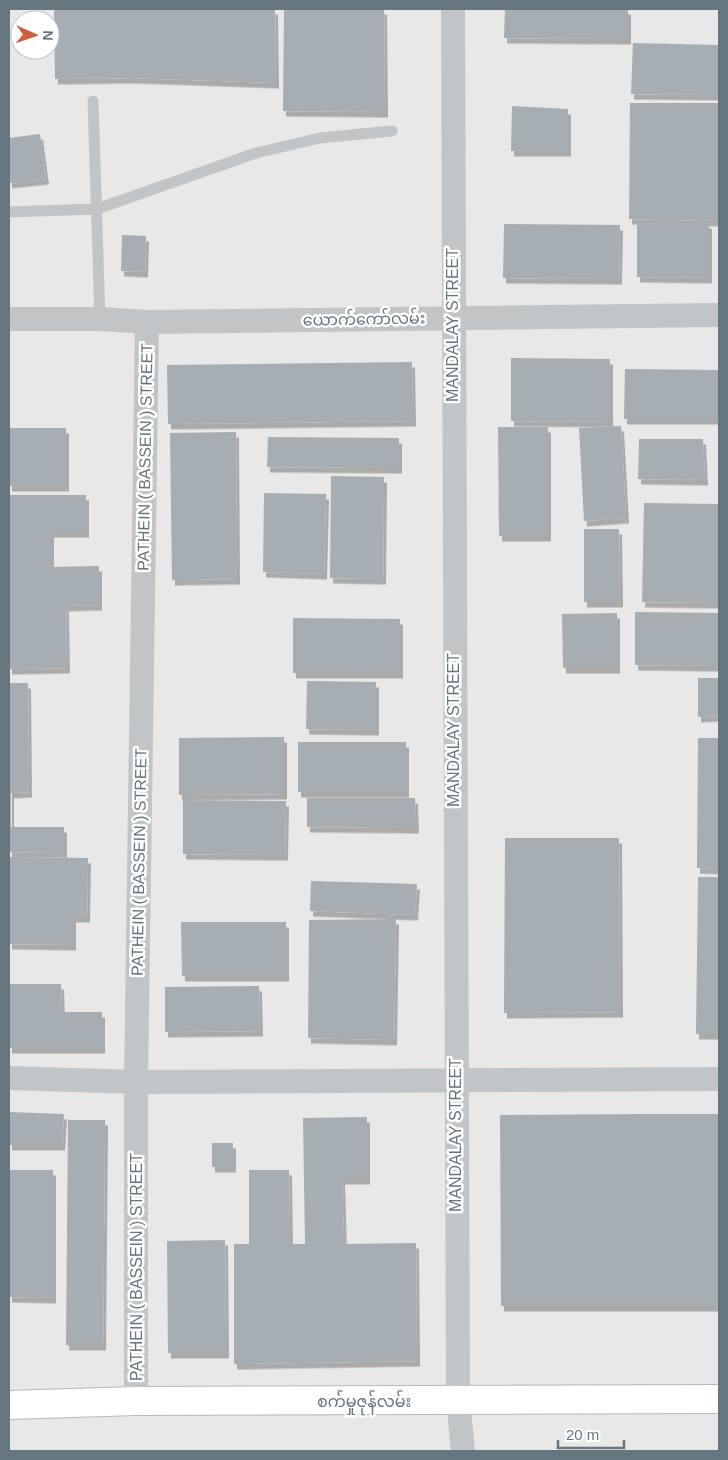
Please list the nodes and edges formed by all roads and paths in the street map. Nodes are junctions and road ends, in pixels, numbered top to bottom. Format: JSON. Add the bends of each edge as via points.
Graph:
{"nodes":[{"id":1,"x":453,"y":9,"type":"edge"},
{"id":2,"x":93,"y":101,"type":"dead end"},
{"id":3,"x":392,"y":131,"type":"dead end"},
{"id":4,"x":97,"y":209,"type":"junction"},
{"id":5,"x":9,"y":212,"type":"edge"},
{"id":6,"x":719,"y":315,"type":"edge"},
{"id":7,"x":451,"y":318,"type":"junction"},
{"id":8,"x":9,"y":319,"type":"edge"},
{"id":9,"x":100,"y":319,"type":"junction"},
{"id":10,"x":147,"y":322,"type":"junction"},
{"id":11,"x":9,"y":1078,"type":"edge"},
{"id":12,"x":719,"y":1078,"type":"edge"},
{"id":13,"x":455,"y":1080,"type":"junction"},
{"id":14,"x":136,"y":1082,"type":"junction"},
{"id":15,"x":719,"y":1399,"type":"edge"},
{"id":16,"x":458,"y":1400,"type":"junction"},
{"id":17,"x":136,"y":1401,"type":"junction"},
{"id":18,"x":9,"y":1405,"type":"edge"},
{"id":19,"x":463,"y":1451,"type":"edge"}],
"edges":[{"from":1,"to":7,"type":"street","name":"MANDALAY STREET"},
{"from":2,"to":4,"type":"lane"},
{"from":3,"to":4,"type":"lane","via":[[320,138],[256,153]]},
{"from":4,"to":5,"type":"lane"},
{"from":4,"to":9,"type":"lane"},
{"from":6,"to":7,"type":"street","name":"ယောက်ကော်လမ်း"},
{"from":7,"to":10,"type":"street","name":"ယောက်ကော်လမ်း"},
{"from":7,"to":13,"type":"street","name":"MANDALAY STREET"},
{"from":8,"to":9,"type":"street","name":"ယောက်ကော်လမ်း"},
{"from":9,"to":10,"type":"street","name":"ယောက်ကော်လမ်း"},
{"from":10,"to":14,"type":"street","name":"PATHEIN ( BASSEIN ) STREET"},
{"from":11,"to":14,"type":"street"},
{"from":12,"to":13,"type":"street"},
{"from":13,"to":14,"type":"street"},
{"from":13,"to":16,"type":"street","name":"MANDALAY STREET"},
{"from":14,"to":17,"type":"street","name":"PATHEIN ( BASSEIN ) STREET"},
{"from":15,"to":16,"type":"street","name":"စက်မှုဇုန်လမ်း"},
{"from":16,"to":17,"type":"street","name":"စက်မှုဇုန်လမ်း"},
{"from":16,"to":19,"type":"street","name":"MANDALAY STREET"},
{"from":17,"to":18,"type":"street","name":"စက်မှုဇုန်လမ်း"}]}
